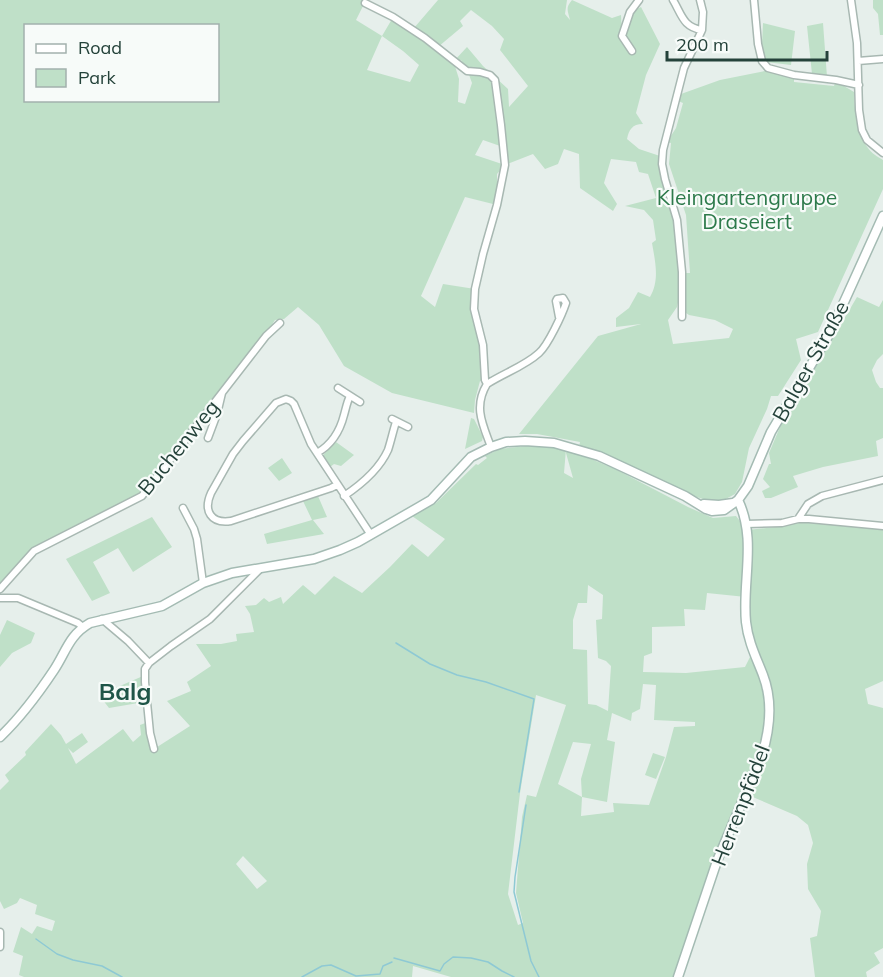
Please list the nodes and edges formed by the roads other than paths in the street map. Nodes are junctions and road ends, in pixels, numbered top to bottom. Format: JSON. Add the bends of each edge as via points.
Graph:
{"nodes":[{"id":1,"x":639,"y":0,"type":"edge"},
{"id":2,"x":673,"y":0,"type":"edge"},
{"id":3,"x":700,"y":0,"type":"edge"},
{"id":4,"x":754,"y":0,"type":"edge"},
{"id":5,"x":851,"y":0,"type":"edge"},
{"id":6,"x":365,"y":3,"type":"dead end"},
{"id":7,"x":702,"y":30,"type":"junction"},
{"id":8,"x":632,"y":51,"type":"dead end"},
{"id":9,"x":883,"y":59,"type":"edge"},
{"id":10,"x":858,"y":61,"type":"junction"},
{"id":11,"x":859,"y":86,"type":"junction"},
{"id":12,"x":883,"y":153,"type":"edge"},
{"id":13,"x":883,"y":216,"type":"edge"},
{"id":14,"x":682,"y":317,"type":"dead end"},
{"id":15,"x":559,"y":318,"type":"dead end"},
{"id":16,"x":280,"y":323,"type":"dead end"},
{"id":17,"x":487,"y":384,"type":"junction"},
{"id":18,"x":338,"y":388,"type":"dead end"},
{"id":19,"x":222,"y":392,"type":"junction"},
{"id":20,"x":350,"y":396,"type":"junction"},
{"id":21,"x":360,"y":402,"type":"dead end"},
{"id":22,"x":408,"y":427,"type":"dead end"},
{"id":23,"x":208,"y":438,"type":"dead end"},
{"id":24,"x":491,"y":447,"type":"junction"},
{"id":25,"x":317,"y":453,"type":"junction"},
{"id":26,"x":883,"y":480,"type":"edge"},
{"id":27,"x":337,"y":485,"type":"junction"},
{"id":28,"x":344,"y":496,"type":"junction"},
{"id":29,"x":735,"y":502,"type":"junction"},
{"id":30,"x":183,"y":508,"type":"dead end"},
{"id":31,"x":798,"y":519,"type":"junction"},
{"id":32,"x":746,"y":524,"type":"junction"},
{"id":33,"x":883,"y":526,"type":"edge"},
{"id":34,"x":371,"y":535,"type":"junction"},
{"id":35,"x":262,"y":568,"type":"junction"},
{"id":36,"x":204,"y":583,"type":"junction"},
{"id":37,"x":0,"y":589,"type":"edge"},
{"id":38,"x":0,"y":598,"type":"edge"},
{"id":39,"x":102,"y":620,"type":"junction"},
{"id":40,"x":83,"y":627,"type":"junction"},
{"id":41,"x":149,"y":663,"type":"junction"},
{"id":42,"x":0,"y":737,"type":"edge"},
{"id":43,"x":154,"y":749,"type":"dead end"},
{"id":44,"x":0,"y":932,"type":"edge"},
{"id":45,"x":0,"y":947,"type":"edge"},
{"id":46,"x":678,"y":977,"type":"edge"}],
"edges":[{"from":1,"to":8,"type":"street","via":[[630,12],[622,36]]},
{"from":2,"to":7,"type":"street","via":[[683,19]]},
{"from":3,"to":7,"type":"street"},
{"from":4,"to":11,"type":"street","via":[[758,44],[768,68]]},
{"from":5,"to":10,"type":"street"},
{"from":6,"to":17,"type":"street","via":[[393,17],[467,71],[490,75],[495,80],[505,165],[475,289],[474,309]]},
{"from":7,"to":14,"type":"street","via":[[684,68],[662,164],[677,220]]},
{"from":9,"to":10,"type":"street"},
{"from":10,"to":11,"type":"street"},
{"from":11,"to":12,"type":"street","via":[[862,130],[867,140]]},
{"from":13,"to":29,"type":"street","name":"Balger Straße","via":[[830,333],[771,432],[748,486]]},
{"from":15,"to":17,"type":"street","via":[[542,351]]},
{"from":16,"to":19,"type":"street","name":"Buchenweg"},
{"from":17,"to":24,"type":"street","via":[[480,417]]},
{"from":18,"to":20,"type":"street"},
{"from":19,"to":23,"type":"street"},
{"from":19,"to":37,"type":"street","name":"Buchenweg","via":[[142,496],[34,552]]},
{"from":20,"to":21,"type":"street"},
{"from":20,"to":25,"type":"street","via":[[336,434]]},
{"from":22,"to":28,"type":"street","via":[[394,420],[387,451],[374,471]]},
{"from":24,"to":29,"type":"street","via":[[525,441],[569,446],[658,483],[706,509],[720,511]]},
{"from":24,"to":34,"type":"street","via":[[469,459],[430,500]]},
{"from":25,"to":27,"type":"street"},
{"from":25,"to":27,"type":"street","via":[[294,404],[284,399],[276,403],[233,454],[208,499],[207,508],[219,522],[231,521]]},
{"from":26,"to":31,"type":"street","via":[[822,496],[808,504]]},
{"from":27,"to":28,"type":"street"},
{"from":28,"to":34,"type":"street"},
{"from":29,"to":32,"type":"street","name":"Herrenpfädel","via":[[743,511]]},
{"from":30,"to":36,"type":"street","via":[[197,539]]},
{"from":31,"to":32,"type":"street"},
{"from":31,"to":33,"type":"street"},
{"from":32,"to":46,"type":"street","name":"Herrenpfädel","via":[[746,621],[766,684],[770,721],[762,756],[717,861]]},
{"from":34,"to":35,"type":"street","via":[[326,555]]},
{"from":35,"to":36,"type":"street"},
{"from":35,"to":41,"type":"street","via":[[210,619]]},
{"from":36,"to":39,"type":"street","via":[[162,606]]},
{"from":38,"to":40,"type":"street","via":[[18,598]]},
{"from":39,"to":40,"type":"street"},
{"from":39,"to":41,"type":"street"},
{"from":40,"to":42,"type":"street","via":[[19,718]]},
{"from":41,"to":43,"type":"street","via":[[145,682]]},
{"from":44,"to":45,"type":"street"}]}
